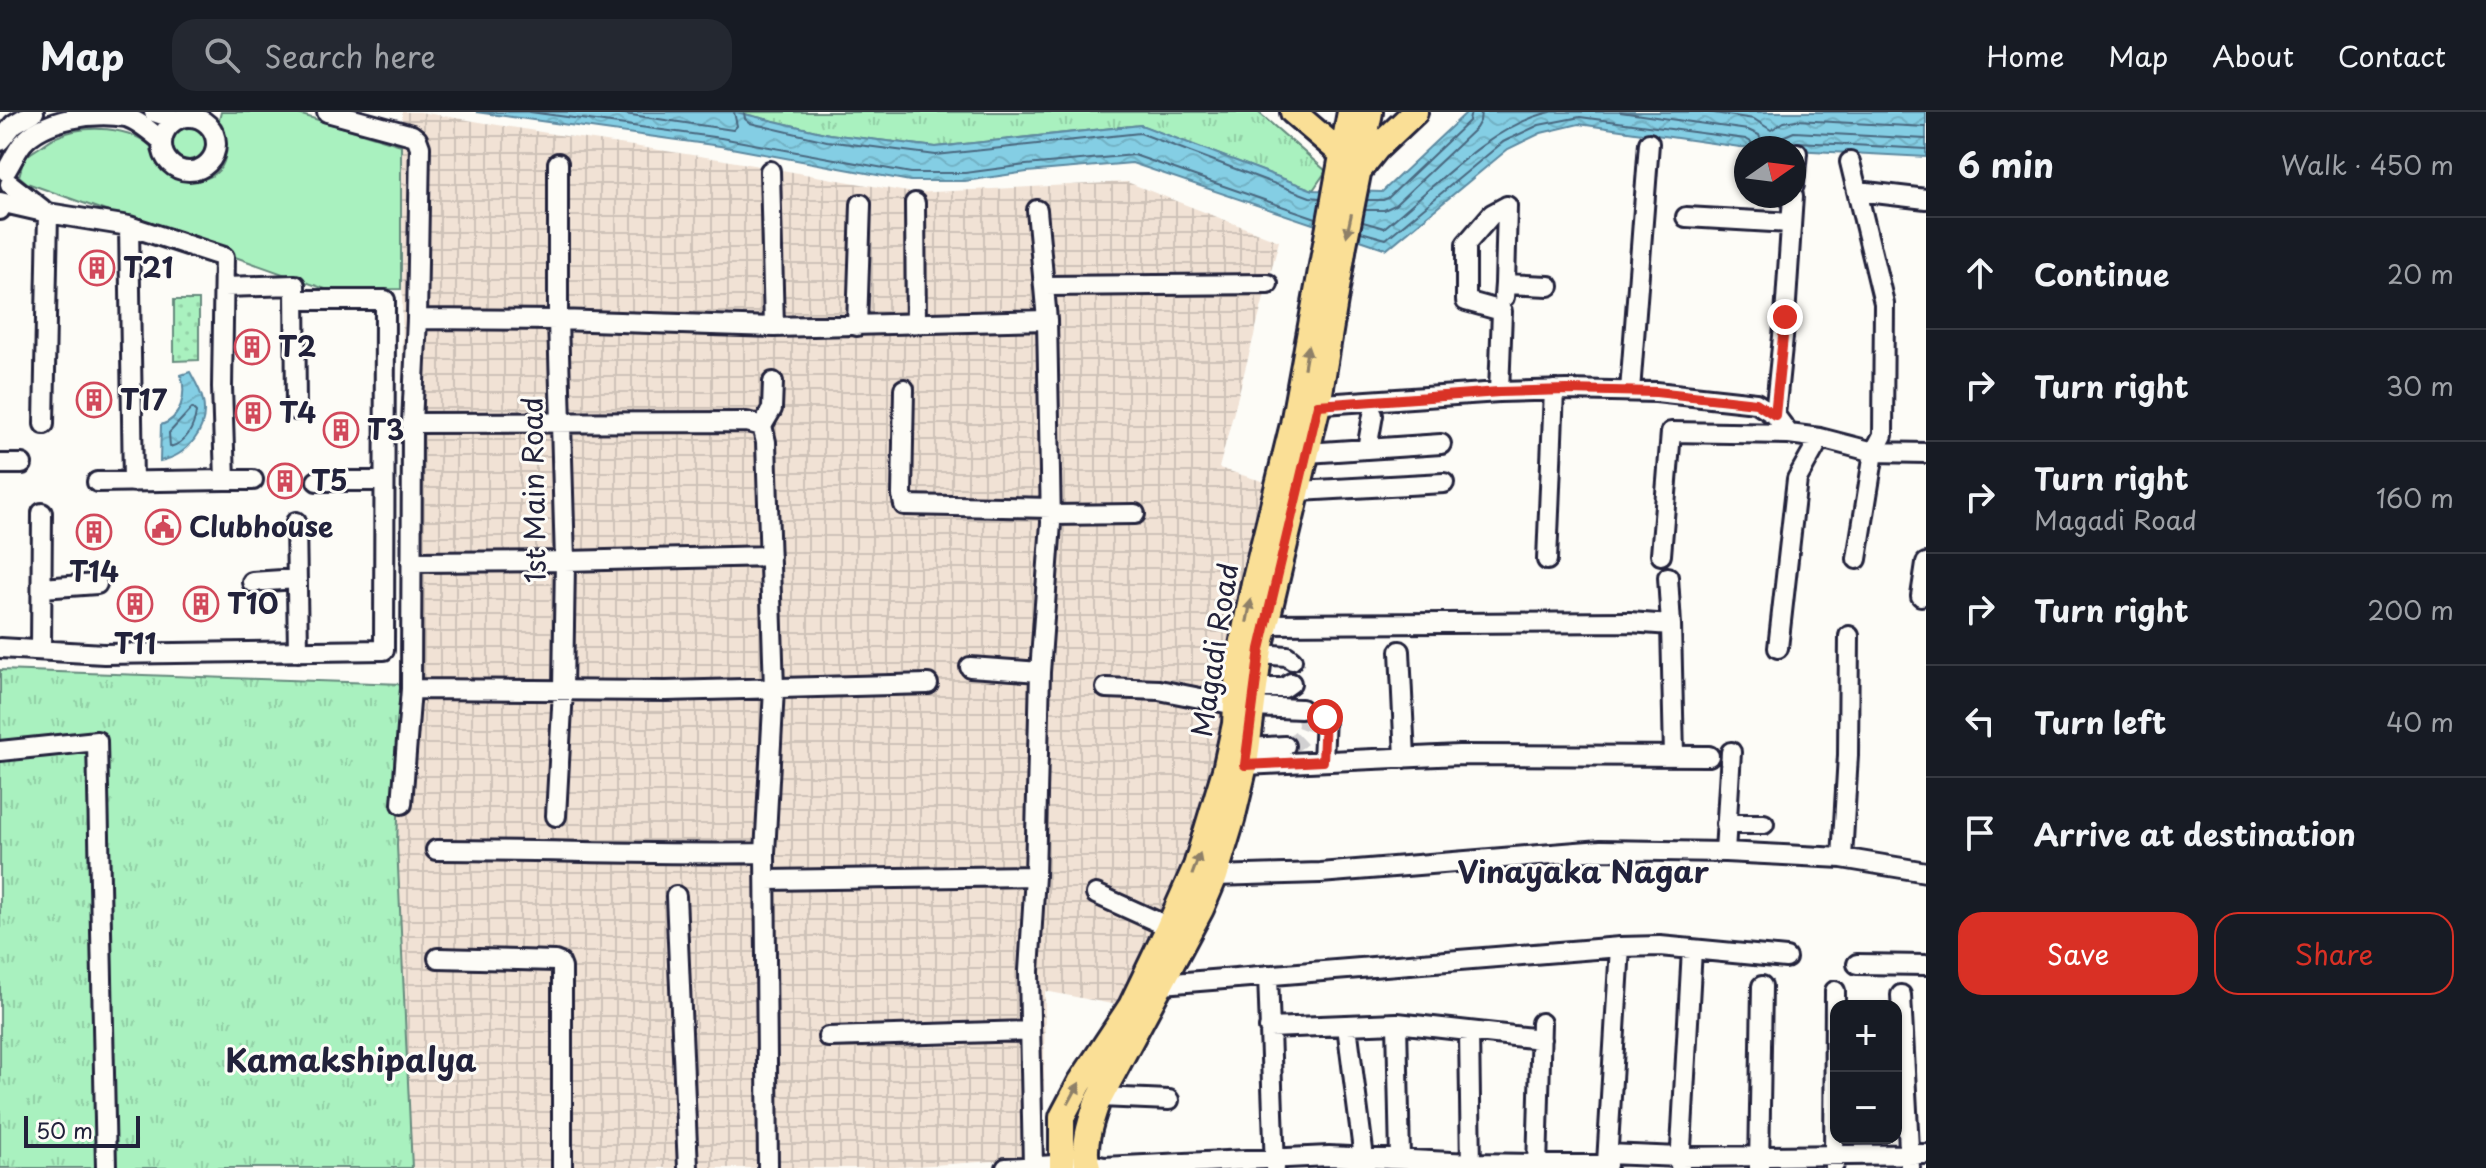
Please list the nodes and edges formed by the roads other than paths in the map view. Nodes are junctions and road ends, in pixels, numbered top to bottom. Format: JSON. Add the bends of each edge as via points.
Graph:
{"nodes":[{"id":1,"x":34,"y":112,"type":"edge"},
{"id":2,"x":154,"y":112,"type":"edge"},
{"id":3,"x":327,"y":112,"type":"edge"},
{"id":4,"x":1293,"y":112,"type":"edge"},
{"id":5,"x":1415,"y":112,"type":"edge"},
{"id":6,"x":1358,"y":116,"type":"edge"},
{"id":7,"x":195,"y":117,"type":"edge"},
{"id":8,"x":0,"y":141,"type":"edge"},
{"id":9,"x":162,"y":141,"type":"junction"},
{"id":10,"x":1649,"y":143,"type":"dead end"},
{"id":11,"x":1341,"y":153,"type":"junction"},
{"id":12,"x":1850,"y":162,"type":"dead end"},
{"id":13,"x":558,"y":163,"type":"dead end"},
{"id":14,"x":770,"y":171,"type":"dead end"},
{"id":15,"x":5,"y":174,"type":"edge"},
{"id":16,"x":1351,"y":177,"type":"junction"},
{"id":17,"x":1858,"y":191,"type":"junction"},
{"id":18,"x":1926,"y":199,"type":"edge"},
{"id":19,"x":0,"y":202,"type":"edge"},
{"id":20,"x":915,"y":203,"type":"dead end"},
{"id":21,"x":861,"y":204,"type":"dead end"},
{"id":22,"x":1792,"y":208,"type":"edge"},
{"id":23,"x":0,"y":210,"type":"edge"},
{"id":24,"x":1037,"y":210,"type":"dead end"},
{"id":25,"x":48,"y":213,"type":"junction"},
{"id":26,"x":1686,"y":217,"type":"dead end"},
{"id":27,"x":1791,"y":223,"type":"junction"},
{"id":28,"x":129,"y":226,"type":"junction"},
{"id":29,"x":1268,"y":284,"type":"dead end"},
{"id":30,"x":1505,"y":284,"type":"junction"},
{"id":31,"x":1044,"y":286,"type":"junction"},
{"id":32,"x":1549,"y":286,"type":"dead end"},
{"id":33,"x":224,"y":287,"type":"junction"},
{"id":34,"x":295,"y":300,"type":"junction"},
{"id":35,"x":1502,"y":311,"type":"junction"},
{"id":36,"x":417,"y":319,"type":"junction"},
{"id":37,"x":558,"y":320,"type":"junction"},
{"id":38,"x":1047,"y":320,"type":"junction"},
{"id":39,"x":916,"y":323,"type":"junction"},
{"id":40,"x":857,"y":326,"type":"junction"},
{"id":41,"x":774,"y":327,"type":"junction"},
{"id":42,"x":773,"y":382,"type":"dead end"},
{"id":43,"x":904,"y":389,"type":"dead end"},
{"id":44,"x":1554,"y":390,"type":"junction"},
{"id":45,"x":1630,"y":391,"type":"junction"},
{"id":46,"x":1499,"y":392,"type":"junction"},
{"id":47,"x":1308,"y":406,"type":"junction"},
{"id":48,"x":296,"y":410,"type":"dead end"},
{"id":49,"x":1373,"y":415,"type":"dead end"},
{"id":50,"x":1775,"y":415,"type":"junction"},
{"id":51,"x":412,"y":423,"type":"junction"},
{"id":52,"x":561,"y":423,"type":"junction"},
{"id":53,"x":44,"y":424,"type":"dead end"},
{"id":54,"x":762,"y":426,"type":"junction"},
{"id":55,"x":1789,"y":434,"type":"junction"},
{"id":56,"x":1820,"y":438,"type":"junction"},
{"id":57,"x":1441,"y":444,"type":"dead end"},
{"id":58,"x":1367,"y":449,"type":"junction"},
{"id":59,"x":1874,"y":452,"type":"junction"},
{"id":60,"x":1307,"y":453,"type":"junction"},
{"id":61,"x":1926,"y":453,"type":"edge"},
{"id":62,"x":0,"y":464,"type":"edge"},
{"id":63,"x":22,"y":464,"type":"dead end"},
{"id":64,"x":412,"y":464,"type":"junction"},
{"id":65,"x":384,"y":473,"type":"junction"},
{"id":66,"x":225,"y":480,"type":"junction"},
{"id":67,"x":253,"y":480,"type":"dead end"},
{"id":68,"x":317,"y":481,"type":"dead end"},
{"id":69,"x":97,"y":482,"type":"dead end"},
{"id":70,"x":133,"y":482,"type":"junction"},
{"id":71,"x":1444,"y":483,"type":"dead end"},
{"id":72,"x":1299,"y":491,"type":"junction"},
{"id":73,"x":1051,"y":511,"type":"junction"},
{"id":74,"x":42,"y":513,"type":"dead end"},
{"id":75,"x":1135,"y":514,"type":"dead end"},
{"id":76,"x":296,"y":522,"type":"dead end"},
{"id":77,"x":1661,"y":555,"type":"dead end"},
{"id":78,"x":770,"y":556,"type":"junction"},
{"id":79,"x":1857,"y":559,"type":"dead end"},
{"id":80,"x":1547,"y":560,"type":"dead end"},
{"id":81,"x":565,"y":561,"type":"junction"},
{"id":82,"x":411,"y":562,"type":"junction"},
{"id":83,"x":1926,"y":563,"type":"edge"},
{"id":84,"x":1668,"y":577,"type":"dead end"},
{"id":85,"x":297,"y":579,"type":"junction"},
{"id":86,"x":252,"y":582,"type":"dead end"},
{"id":87,"x":97,"y":584,"type":"dead end"},
{"id":88,"x":42,"y":588,"type":"junction"},
{"id":89,"x":1921,"y":596,"type":"dead end"},
{"id":90,"x":1266,"y":624,"type":"junction"},
{"id":91,"x":1671,"y":625,"type":"junction"},
{"id":92,"x":1849,"y":636,"type":"dead end"},
{"id":93,"x":0,"y":648,"type":"edge"},
{"id":94,"x":1778,"y":648,"type":"dead end"},
{"id":95,"x":41,"y":650,"type":"junction"},
{"id":96,"x":1400,"y":651,"type":"dead end"},
{"id":97,"x":298,"y":652,"type":"junction"},
{"id":98,"x":1259,"y":654,"type":"junction"},
{"id":99,"x":1292,"y":660,"type":"dead end"},
{"id":100,"x":970,"y":667,"type":"dead end"},
{"id":101,"x":1040,"y":672,"type":"junction"},
{"id":102,"x":1291,"y":683,"type":"dead end"},
{"id":103,"x":928,"y":684,"type":"dead end"},
{"id":104,"x":1106,"y":688,"type":"dead end"},
{"id":105,"x":411,"y":689,"type":"junction"},
{"id":106,"x":774,"y":689,"type":"junction"},
{"id":107,"x":563,"y":690,"type":"junction"},
{"id":108,"x":1248,"y":700,"type":"junction"},
{"id":109,"x":1301,"y":709,"type":"dead end"},
{"id":110,"x":1325,"y":717,"type":"dead end"},
{"id":111,"x":1285,"y":746,"type":"tunnel mouth"},
{"id":112,"x":0,"y":751,"type":"edge"},
{"id":113,"x":1731,"y":752,"type":"dead end"},
{"id":114,"x":1246,"y":756,"type":"junction"},
{"id":115,"x":1674,"y":756,"type":"junction"},
{"id":116,"x":1709,"y":756,"type":"dead end"},
{"id":117,"x":1405,"y":758,"type":"junction"},
{"id":118,"x":1323,"y":761,"type":"junction"},
{"id":119,"x":402,"y":804,"type":"dead end"},
{"id":120,"x":556,"y":816,"type":"dead end"},
{"id":121,"x":1726,"y":824,"type":"junction"},
{"id":122,"x":1764,"y":824,"type":"dead end"},
{"id":123,"x":436,"y":850,"type":"dead end"},
{"id":124,"x":1725,"y":852,"type":"junction"},
{"id":125,"x":765,"y":853,"type":"junction"},
{"id":126,"x":1842,"y":858,"type":"junction"},
{"id":127,"x":1926,"y":872,"type":"edge"},
{"id":128,"x":1035,"y":876,"type":"junction"},
{"id":129,"x":1215,"y":876,"type":"junction"},
{"id":130,"x":767,"y":880,"type":"junction"},
{"id":131,"x":1096,"y":894,"type":"dead end"},
{"id":132,"x":676,"y":896,"type":"dead end"},
{"id":133,"x":1169,"y":927,"type":"junction"},
{"id":134,"x":1620,"y":947,"type":"junction"},
{"id":135,"x":1692,"y":949,"type":"junction"},
{"id":136,"x":438,"y":958,"type":"dead end"},
{"id":137,"x":1786,"y":958,"type":"dead end"},
{"id":138,"x":1857,"y":964,"type":"dead end"},
{"id":139,"x":1926,"y":965,"type":"edge"},
{"id":140,"x":1268,"y":975,"type":"junction"},
{"id":141,"x":1162,"y":984,"type":"junction"},
{"id":142,"x":1762,"y":986,"type":"dead end"},
{"id":143,"x":1835,"y":991,"type":"dead end"},
{"id":144,"x":1901,"y":995,"type":"dead end"},
{"id":145,"x":1397,"y":1023,"type":"junction"},
{"id":146,"x":1347,"y":1026,"type":"junction"},
{"id":147,"x":1269,"y":1028,"type":"junction"},
{"id":148,"x":1030,"y":1031,"type":"junction"},
{"id":149,"x":1469,"y":1031,"type":"junction"},
{"id":150,"x":828,"y":1037,"type":"dead end"},
{"id":151,"x":1100,"y":1097,"type":"junction"},
{"id":152,"x":1169,"y":1100,"type":"dead end"},
{"id":153,"x":1400,"y":1159,"type":"junction"},
{"id":154,"x":1915,"y":1159,"type":"edge"},
{"id":155,"x":1364,"y":1162,"type":"edge"},
{"id":156,"x":1607,"y":1162,"type":"edge"},
{"id":157,"x":1760,"y":1162,"type":"edge"},
{"id":158,"x":1834,"y":1162,"type":"edge"},
{"id":159,"x":1275,"y":1163,"type":"edge"},
{"id":160,"x":1680,"y":1163,"type":"edge"},
{"id":161,"x":1429,"y":1164,"type":"edge"},
{"id":162,"x":1087,"y":1165,"type":"edge"},
{"id":163,"x":1033,"y":1166,"type":"edge"},
{"id":164,"x":1061,"y":1166,"type":"edge"},
{"id":165,"x":1471,"y":1166,"type":"edge"},
{"id":166,"x":1537,"y":1166,"type":"edge"},
{"id":167,"x":106,"y":1168,"type":"edge"},
{"id":168,"x":562,"y":1168,"type":"edge"},
{"id":169,"x":688,"y":1168,"type":"edge"},
{"id":170,"x":768,"y":1168,"type":"edge"},
{"id":171,"x":1006,"y":1168,"type":"edge"}],
"edges":[{"from":1,"to":8,"type":"street"},
{"from":2,"to":7,"type":"street"},
{"from":3,"to":36,"type":"street","via":[[412,135],[419,143]]},
{"from":4,"to":11,"type":"main road"},
{"from":5,"to":16,"type":"main road"},
{"from":6,"to":11,"type":"main road","name":"Magadi Road"},
{"from":6,"to":16,"type":"main road","name":"Magadi Road"},
{"from":7,"to":9,"type":"street","via":[[165,132]]},
{"from":7,"to":9,"type":"street","via":[[215,141],[211,158],[198,170],[172,165]]},
{"from":9,"to":15,"type":"street","via":[[123,116],[78,114],[48,124],[22,144]]},
{"from":10,"to":45,"type":"street"},
{"from":11,"to":16,"type":"main road","name":"Magadi Road"},
{"from":12,"to":17,"type":"street"},
{"from":13,"to":37,"type":"street","name":"1st Main Road"},
{"from":14,"to":41,"type":"street"},
{"from":15,"to":19,"type":"street","via":[[9,191]]},
{"from":15,"to":25,"type":"street"},
{"from":16,"to":47,"type":"main road","name":"Magadi Road"},
{"from":17,"to":18,"type":"street"},
{"from":17,"to":59,"type":"street","via":[[1884,303],[1885,413],[1883,435]]},
{"from":19,"to":23,"type":"street"},
{"from":19,"to":25,"type":"street"},
{"from":20,"to":39,"type":"street"},
{"from":21,"to":40,"type":"street"},
{"from":22,"to":27,"type":"street"},
{"from":24,"to":31,"type":"street"},
{"from":25,"to":28,"type":"street"},
{"from":25,"to":53,"type":"street"},
{"from":26,"to":27,"type":"street"},
{"from":27,"to":50,"type":"street"},
{"from":28,"to":33,"type":"street","via":[[224,257]]},
{"from":28,"to":70,"type":"street"},
{"from":29,"to":31,"type":"street"},
{"from":30,"to":32,"type":"street"},
{"from":30,"to":35,"type":"street"},
{"from":30,"to":35,"type":"street","via":[[1507,206],[1492,214],[1466,244],[1466,301]]},
{"from":31,"to":38,"type":"street"},
{"from":33,"to":34,"type":"street","via":[[295,285]]},
{"from":33,"to":66,"type":"street"},
{"from":34,"to":48,"type":"street"},
{"from":34,"to":65,"type":"street","via":[[385,300]]},
{"from":35,"to":46,"type":"street"},
{"from":36,"to":37,"type":"street"},
{"from":36,"to":51,"type":"street"},
{"from":37,"to":41,"type":"street"},
{"from":37,"to":52,"type":"street","name":"1st Main Road"},
{"from":38,"to":39,"type":"street"},
{"from":38,"to":73,"type":"street"},
{"from":39,"to":40,"type":"street"},
{"from":40,"to":41,"type":"street"},
{"from":42,"to":54,"type":"street","via":[[772,409]]},
{"from":43,"to":73,"type":"street","via":[[904,505]]},
{"from":44,"to":45,"type":"street"},
{"from":44,"to":46,"type":"street"},
{"from":44,"to":80,"type":"street"},
{"from":45,"to":50,"type":"street","via":[[1756,403]]},
{"from":46,"to":47,"type":"street"},
{"from":47,"to":60,"type":"main road","name":"Magadi Road"},
{"from":108,"to":47,"type":"main road","name":"Magadi Road","one_way":true,"via":[[1238,667],[1254,583]]},
{"from":49,"to":58,"type":"street"},
{"from":50,"to":55,"type":"street"},
{"from":51,"to":52,"type":"street"},
{"from":51,"to":64,"type":"street"},
{"from":52,"to":54,"type":"street"},
{"from":52,"to":81,"type":"street","name":"1st Main Road"},
{"from":54,"to":78,"type":"street"},
{"from":55,"to":56,"type":"street"},
{"from":55,"to":77,"type":"street","via":[[1671,432]]},
{"from":56,"to":59,"type":"street"},
{"from":56,"to":94,"type":"street","via":[[1797,479]]},
{"from":57,"to":58,"type":"street"},
{"from":58,"to":60,"type":"street"},
{"from":59,"to":61,"type":"street"},
{"from":59,"to":79,"type":"street"},
{"from":60,"to":72,"type":"main road","name":"Magadi Road"},
{"from":62,"to":63,"type":"street"},
{"from":64,"to":65,"type":"street"},
{"from":64,"to":82,"type":"street"},
{"from":65,"to":68,"type":"street"},
{"from":65,"to":97,"type":"street","via":[[384,650]]},
{"from":66,"to":67,"type":"street"},
{"from":66,"to":70,"type":"street"},
{"from":69,"to":70,"type":"street"},
{"from":71,"to":72,"type":"street"},
{"from":72,"to":90,"type":"main road","name":"Magadi Road"},
{"from":73,"to":75,"type":"street"},
{"from":73,"to":101,"type":"street"},
{"from":74,"to":88,"type":"street"},
{"from":76,"to":85,"type":"street"},
{"from":78,"to":81,"type":"street"},
{"from":78,"to":106,"type":"street"},
{"from":81,"to":82,"type":"street"},
{"from":81,"to":107,"type":"street","name":"1st Main Road"},
{"from":82,"to":105,"type":"street"},
{"from":83,"to":89,"type":"street"},
{"from":84,"to":91,"type":"street"},
{"from":85,"to":86,"type":"street"},
{"from":85,"to":97,"type":"street"},
{"from":87,"to":88,"type":"street"},
{"from":88,"to":95,"type":"street"},
{"from":90,"to":91,"type":"street"},
{"from":90,"to":98,"type":"main road","name":"Magadi Road"},
{"from":91,"to":115,"type":"street"},
{"from":92,"to":126,"type":"street"},
{"from":93,"to":95,"type":"street"},
{"from":95,"to":97,"type":"street"},
{"from":96,"to":117,"type":"street"},
{"from":98,"to":99,"type":"street"},
{"from":98,"to":108,"type":"main road","name":"Magadi Road"},
{"from":100,"to":101,"type":"street"},
{"from":101,"to":128,"type":"street"},
{"from":102,"to":108,"type":"street"},
{"from":103,"to":106,"type":"street"},
{"from":104,"to":108,"type":"street"},
{"from":105,"to":107,"type":"street"},
{"from":105,"to":119,"type":"street"},
{"from":106,"to":107,"type":"street"},
{"from":106,"to":125,"type":"street"},
{"from":107,"to":120,"type":"street","name":"1st Main Road"},
{"from":108,"to":109,"type":"street"},
{"from":108,"to":114,"type":"main road","name":"Magadi Road"},
{"from":133,"to":108,"type":"main road","name":"Magadi Road","one_way":true,"via":[[1196,866],[1235,724]]},
{"from":110,"to":118,"type":"street"},
{"from":111,"to":114,"type":"street"},
{"from":112,"to":167,"type":"street","via":[[97,741]]},
{"from":113,"to":121,"type":"street"},
{"from":114,"to":118,"type":"street"},
{"from":114,"to":129,"type":"main road","name":"Magadi Road"},
{"from":115,"to":116,"type":"street"},
{"from":115,"to":117,"type":"street"},
{"from":117,"to":118,"type":"street"},
{"from":121,"to":122,"type":"street"},
{"from":121,"to":124,"type":"street"},
{"from":123,"to":125,"type":"street"},
{"from":124,"to":126,"type":"street"},
{"from":124,"to":129,"type":"street","via":[[1601,850],[1320,873]]},
{"from":125,"to":130,"type":"street"},
{"from":126,"to":127,"type":"street"},
{"from":128,"to":130,"type":"street"},
{"from":128,"to":148,"type":"street"},
{"from":129,"to":141,"type":"main road","name":"Magadi Road"},
{"from":130,"to":170,"type":"street"},
{"from":131,"to":133,"type":"street"},
{"from":132,"to":169,"type":"street"},
{"from":164,"to":133,"type":"main road","name":"Magadi Road","one_way":true,"via":[[1062,1117],[1131,1006]]},
{"from":134,"to":135,"type":"street"},
{"from":134,"to":140,"type":"street"},
{"from":134,"to":156,"type":"street"},
{"from":135,"to":137,"type":"street"},
{"from":135,"to":160,"type":"street"},
{"from":136,"to":168,"type":"street","via":[[560,963]]},
{"from":138,"to":139,"type":"street"},
{"from":140,"to":141,"type":"street"},
{"from":140,"to":147,"type":"street"},
{"from":141,"to":151,"type":"main road","name":"Magadi Road"},
{"from":142,"to":157,"type":"street"},
{"from":143,"to":158,"type":"street"},
{"from":144,"to":154,"type":"street"},
{"from":145,"to":146,"type":"street"},
{"from":145,"to":149,"type":"street"},
{"from":145,"to":153,"type":"street"},
{"from":146,"to":147,"type":"street"},
{"from":146,"to":155,"type":"street"},
{"from":147,"to":159,"type":"street"},
{"from":148,"to":150,"type":"street"},
{"from":148,"to":163,"type":"street"},
{"from":149,"to":165,"type":"street"},
{"from":149,"to":166,"type":"street","via":[[1541,1031]]},
{"from":151,"to":152,"type":"street"},
{"from":151,"to":162,"type":"main road","name":"Magadi Road","via":[[1088,1132]]},
{"from":153,"to":155,"type":"street"},
{"from":153,"to":161,"type":"street"},
{"from":154,"to":158,"type":"street"},
{"from":155,"to":159,"type":"street"},
{"from":156,"to":160,"type":"street"},
{"from":156,"to":166,"type":"street"},
{"from":157,"to":158,"type":"street"},
{"from":157,"to":160,"type":"street"},
{"from":159,"to":162,"type":"street"},
{"from":161,"to":165,"type":"street"},
{"from":162,"to":164,"type":"street"},
{"from":163,"to":164,"type":"street"},
{"from":163,"to":171,"type":"street"},
{"from":165,"to":166,"type":"street"}]}
